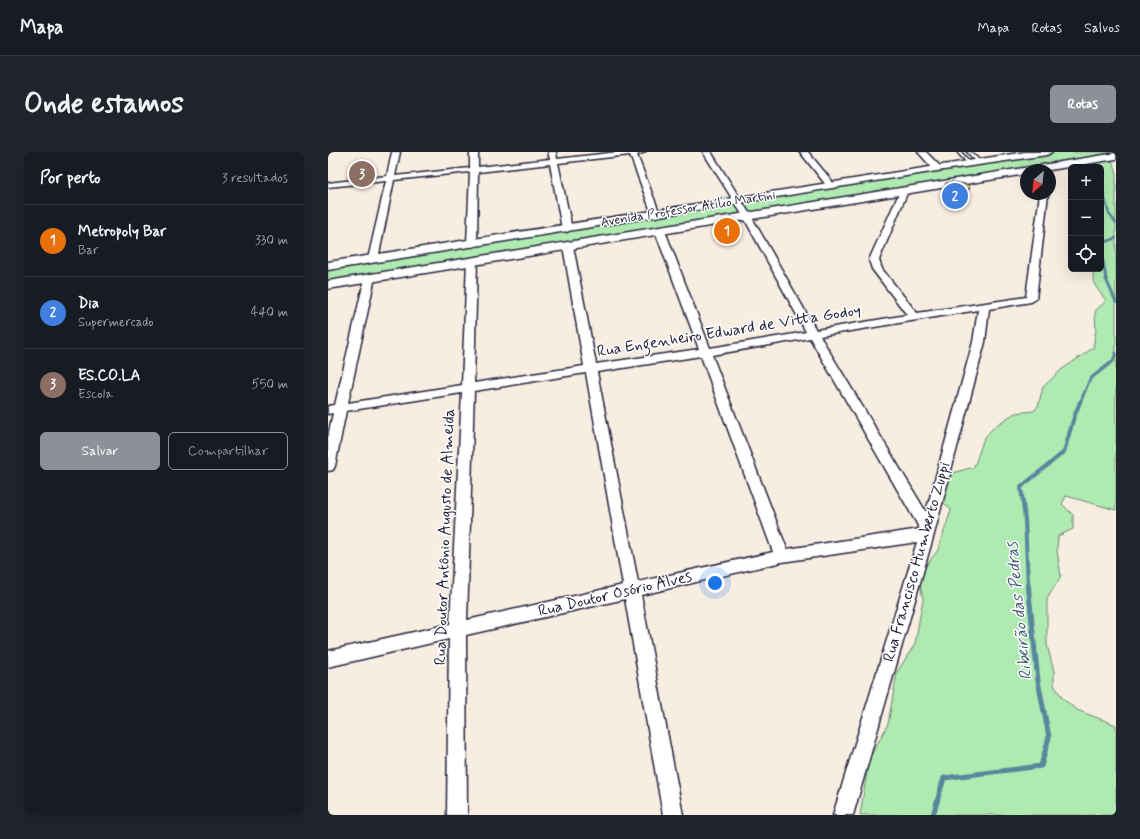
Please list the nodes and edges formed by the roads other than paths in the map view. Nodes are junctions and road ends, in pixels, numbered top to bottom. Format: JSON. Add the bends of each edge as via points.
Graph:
{"nodes":[{"id":1,"x":396,"y":152,"type":"edge"},
{"id":2,"x":474,"y":152,"type":"edge"},
{"id":3,"x":552,"y":152,"type":"edge"},
{"id":4,"x":632,"y":152,"type":"edge"},
{"id":5,"x":641,"y":152,"type":"edge"},
{"id":6,"x":708,"y":152,"type":"edge"},
{"id":7,"x":804,"y":152,"type":"edge"},
{"id":8,"x":922,"y":152,"type":"edge"},
{"id":9,"x":959,"y":152,"type":"edge"},
{"id":10,"x":1045,"y":152,"type":"edge"},
{"id":11,"x":1030,"y":154,"type":"junction"},
{"id":12,"x":1115,"y":158,"type":"edge"},
{"id":13,"x":972,"y":159,"type":"edge"},
{"id":14,"x":554,"y":162,"type":"junction"},
{"id":15,"x":1037,"y":164,"type":"edge"},
{"id":16,"x":1047,"y":164,"type":"edge"},
{"id":17,"x":1056,"y":167,"type":"edge"},
{"id":18,"x":937,"y":168,"type":"junction"},
{"id":19,"x":474,"y":170,"type":"junction"},
{"id":20,"x":1020,"y":172,"type":"edge"},
{"id":21,"x":391,"y":178,"type":"junction"},
{"id":22,"x":830,"y":183,"type":"dead end"},
{"id":23,"x":328,"y":185,"type":"edge"},
{"id":24,"x":904,"y":191,"type":"junction"},
{"id":25,"x":736,"y":200,"type":"junction"},
{"id":26,"x":1043,"y":200,"type":"edge"},
{"id":27,"x":656,"y":214,"type":"junction"},
{"id":28,"x":747,"y":216,"type":"junction"},
{"id":29,"x":632,"y":218,"type":"junction"},
{"id":30,"x":601,"y":223,"type":"junction"},
{"id":31,"x":567,"y":228,"type":"junction"},
{"id":32,"x":660,"y":231,"type":"junction"},
{"id":33,"x":644,"y":233,"type":"junction"},
{"id":34,"x":608,"y":239,"type":"junction"},
{"id":35,"x":472,"y":244,"type":"junction"},
{"id":36,"x":568,"y":246,"type":"junction"},
{"id":37,"x":373,"y":259,"type":"junction"},
{"id":38,"x":472,"y":261,"type":"junction"},
{"id":39,"x":328,"y":266,"type":"edge"},
{"id":40,"x":370,"y":277,"type":"junction"},
{"id":41,"x":328,"y":285,"type":"edge"},
{"id":42,"x":984,"y":307,"type":"junction"},
{"id":43,"x":914,"y":317,"type":"junction"},
{"id":44,"x":813,"y":334,"type":"junction"},
{"id":45,"x":706,"y":352,"type":"junction"},
{"id":46,"x":590,"y":369,"type":"junction"},
{"id":47,"x":468,"y":389,"type":"junction"},
{"id":48,"x":342,"y":408,"type":"junction"},
{"id":49,"x":328,"y":410,"type":"edge"},
{"id":50,"x":328,"y":466,"type":"edge"},
{"id":51,"x":927,"y":531,"type":"junction"},
{"id":52,"x":782,"y":556,"type":"junction"},
{"id":53,"x":632,"y":591,"type":"junction"},
{"id":54,"x":458,"y":629,"type":"junction"},
{"id":55,"x":328,"y":659,"type":"edge"},
{"id":56,"x":457,"y":815,"type":"edge"},
{"id":57,"x":673,"y":815,"type":"edge"},
{"id":58,"x":843,"y":815,"type":"edge"}],
"edges":[{"from":1,"to":21,"type":"street"},
{"from":2,"to":19,"type":"street"},
{"from":3,"to":14,"type":"street"},
{"from":4,"to":5,"type":"street"},
{"from":4,"to":14,"type":"street"},
{"from":4,"to":27,"type":"street"},
{"from":6,"to":25,"type":"street"},
{"from":7,"to":22,"type":"street"},
{"from":8,"to":18,"type":"street"},
{"from":9,"to":13,"type":"lane"},
{"from":10,"to":11,"type":"main road","name":"Avenida Professor Atílio Martini"},
{"from":10,"to":16,"type":"main road","via":[[1051,160]]},
{"from":11,"to":13,"type":"main road","name":"Avenida Professor Atílio Martini"},
{"from":11,"to":15,"type":"main road","via":[[1030,158]]},
{"from":12,"to":17,"type":"main road"},
{"from":13,"to":18,"type":"main road","name":"Avenida Professor Atílio Martini"},
{"from":14,"to":19,"type":"street"},
{"from":14,"to":31,"type":"street"},
{"from":18,"to":25,"type":"main road","name":"Avenida Professor Atílio Martini"},
{"from":19,"to":21,"type":"street"},
{"from":19,"to":35,"type":"street"},
{"from":20,"to":24,"type":"main road","name":"Avenida Professor Atílio Martini"},
{"from":21,"to":23,"type":"street"},
{"from":21,"to":37,"type":"street"},
{"from":24,"to":28,"type":"main road","name":"Avenida Professor Atílio Martini"},
{"from":24,"to":43,"type":"street","via":[[874,260],[877,269]]},
{"from":25,"to":27,"type":"main road","name":"Avenida Professor Atílio Martini"},
{"from":25,"to":28,"type":"street"},
{"from":26,"to":42,"type":"street","name":"Rua Engenheiro Edward de Vitta Godoy","via":[[1031,299]]},
{"from":27,"to":29,"type":"main road","name":"Avenida Professor Atílio Martini"},
{"from":28,"to":32,"type":"main road","name":"Avenida Professor Atílio Martini"},
{"from":28,"to":44,"type":"street"},
{"from":29,"to":30,"type":"main road","name":"Avenida Professor Atílio Martini"},
{"from":29,"to":33,"type":"main road","via":[[627,222],[628,230]]},
{"from":30,"to":31,"type":"main road","name":"Avenida Professor Atílio Martini"},
{"from":30,"to":34,"type":"main road","via":[[609,224],[617,232]]},
{"from":31,"to":35,"type":"main road","name":"Avenida Professor Atílio Martini"},
{"from":32,"to":33,"type":"main road","name":"Avenida Professor Atílio Martini"},
{"from":32,"to":45,"type":"street"},
{"from":33,"to":34,"type":"main road","name":"Avenida Professor Atílio Martini"},
{"from":34,"to":36,"type":"main road","name":"Avenida Professor Atílio Martini"},
{"from":35,"to":37,"type":"main road","name":"Avenida Professor Atílio Martini"},
{"from":36,"to":38,"type":"main road","name":"Avenida Professor Atílio Martini"},
{"from":36,"to":46,"type":"street"},
{"from":37,"to":39,"type":"main road","name":"Avenida Professor Atílio Martini"},
{"from":38,"to":40,"type":"main road","name":"Avenida Professor Atílio Martini"},
{"from":38,"to":47,"type":"street","name":"Rua Doutor Antônio Augusto de Almeida"},
{"from":40,"to":41,"type":"main road","name":"Avenida Professor Atílio Martini"},
{"from":40,"to":48,"type":"street"},
{"from":42,"to":43,"type":"street","name":"Rua Engenheiro Edward de Vitta Godoy"},
{"from":42,"to":51,"type":"street","name":"Rua Francisco Humberto Zuppi","via":[[979,342]]},
{"from":43,"to":44,"type":"street","name":"Rua Engenheiro Edward de Vitta Godoy"},
{"from":44,"to":45,"type":"street","name":"Rua Engenheiro Edward de Vitta Godoy"},
{"from":44,"to":51,"type":"street"},
{"from":45,"to":46,"type":"street","name":"Rua Engenheiro Edward de Vitta Godoy"},
{"from":45,"to":52,"type":"street"},
{"from":46,"to":47,"type":"street","name":"Rua Engenheiro Edward de Vitta Godoy"},
{"from":46,"to":53,"type":"street"},
{"from":47,"to":48,"type":"street","name":"Rua Engenheiro Edward de Vitta Godoy"},
{"from":47,"to":54,"type":"street","name":"Rua Doutor Antônio Augusto de Almeida"},
{"from":48,"to":49,"type":"street","name":"Rua Engenheiro Edward de Vitta Godoy"},
{"from":48,"to":50,"type":"street"},
{"from":51,"to":52,"type":"street","name":"Rua Doutor Osório Alves"},
{"from":51,"to":58,"type":"street","name":"Rua Francisco Humberto Zuppi"},
{"from":52,"to":53,"type":"street","name":"Rua Doutor Osório Alves"},
{"from":53,"to":54,"type":"street","name":"Rua Doutor Osório Alves"},
{"from":53,"to":57,"type":"street"},
{"from":54,"to":55,"type":"street","name":"Rua Doutor Osório Alves"},
{"from":54,"to":56,"type":"street","name":"Rua Doutor Antônio Augusto de Almeida"}]}
